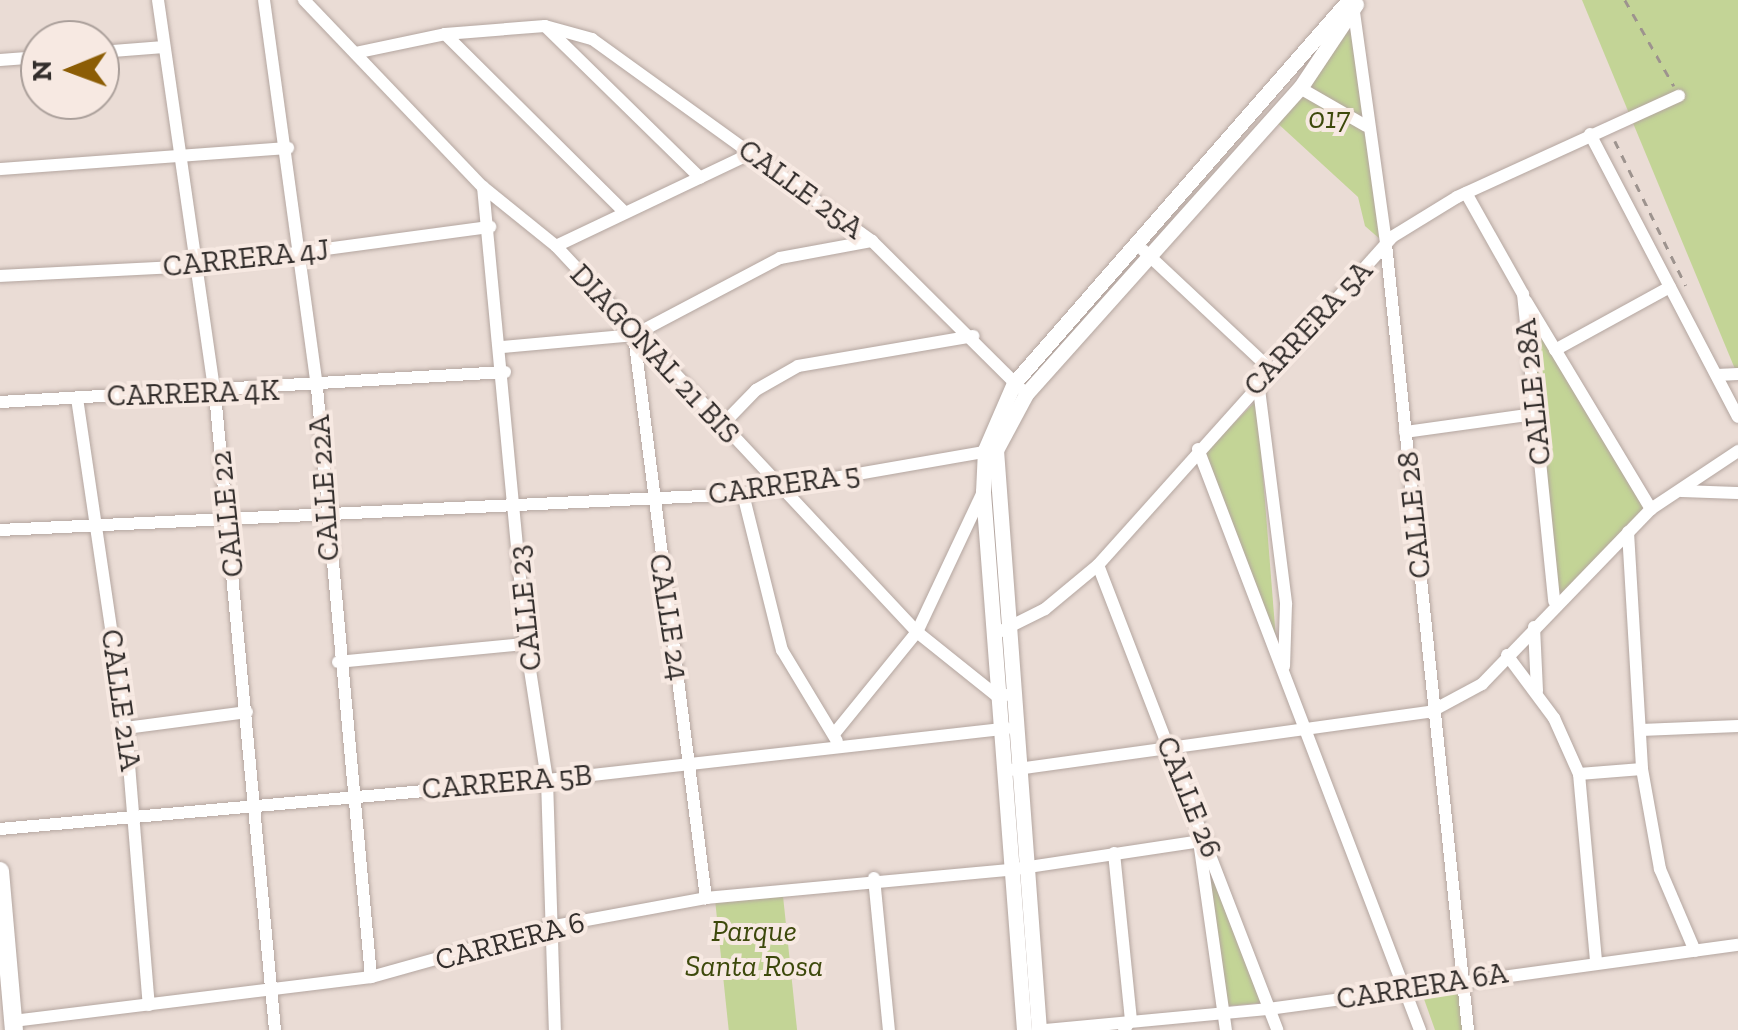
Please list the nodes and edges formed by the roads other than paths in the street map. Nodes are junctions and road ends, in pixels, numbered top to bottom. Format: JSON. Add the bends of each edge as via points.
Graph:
{"nodes":[{"id":1,"x":158,"y":0,"type":"edge"},
{"id":2,"x":264,"y":0,"type":"edge"},
{"id":3,"x":304,"y":0,"type":"edge"},
{"id":4,"x":1353,"y":2,"type":"edge"},
{"id":5,"x":545,"y":26,"type":"junction"},
{"id":6,"x":444,"y":34,"type":"junction"},
{"id":7,"x":164,"y":48,"type":"junction"},
{"id":8,"x":120,"y":51,"type":"edge"},
{"id":9,"x":355,"y":53,"type":"junction"},
{"id":10,"x":1300,"y":88,"type":"junction"},
{"id":11,"x":1679,"y":96,"type":"road end"},
{"id":12,"x":1366,"y":126,"type":"junction"},
{"id":13,"x":1590,"y":134,"type":"junction"},
{"id":14,"x":288,"y":148,"type":"junction"},
{"id":15,"x":752,"y":153,"type":"junction"},
{"id":16,"x":184,"y":156,"type":"junction"},
{"id":17,"x":0,"y":170,"type":"edge"},
{"id":18,"x":700,"y":178,"type":"junction"},
{"id":19,"x":483,"y":187,"type":"junction"},
{"id":20,"x":1466,"y":193,"type":"junction"},
{"id":21,"x":624,"y":212,"type":"junction"},
{"id":22,"x":490,"y":227,"type":"junction"},
{"id":23,"x":872,"y":241,"type":"junction"},
{"id":24,"x":1386,"y":244,"type":"junction"},
{"id":25,"x":556,"y":246,"type":"junction"},
{"id":26,"x":1141,"y":248,"type":"junction"},
{"id":27,"x":301,"y":254,"type":"junction"},
{"id":28,"x":200,"y":266,"type":"junction"},
{"id":29,"x":0,"y":276,"type":"edge"},
{"id":30,"x":1670,"y":287,"type":"junction"},
{"id":31,"x":1523,"y":294,"type":"junction"},
{"id":32,"x":634,"y":335,"type":"junction"},
{"id":33,"x":973,"y":336,"type":"junction"},
{"id":34,"x":502,"y":347,"type":"junction"},
{"id":35,"x":1555,"y":350,"type":"junction"},
{"id":36,"x":1268,"y":368,"type":"junction"},
{"id":37,"x":505,"y":372,"type":"junction"},
{"id":38,"x":1738,"y":374,"type":"edge"},
{"id":39,"x":1716,"y":375,"type":"junction"},
{"id":40,"x":1258,"y":381,"type":"junction"},
{"id":41,"x":316,"y":388,"type":"junction"},
{"id":42,"x":1020,"y":388,"type":"junction"},
{"id":43,"x":215,"y":394,"type":"junction"},
{"id":44,"x":77,"y":398,"type":"junction"},
{"id":45,"x":0,"y":402,"type":"edge"},
{"id":46,"x":1534,"y":414,"type":"junction"},
{"id":47,"x":1738,"y":417,"type":"edge"},
{"id":48,"x":722,"y":425,"type":"junction"},
{"id":49,"x":1405,"y":432,"type":"junction"},
{"id":50,"x":1198,"y":448,"type":"junction"},
{"id":51,"x":990,"y":450,"type":"junction"},
{"id":52,"x":1738,"y":451,"type":"edge"},
{"id":53,"x":778,"y":488,"type":"junction"},
{"id":54,"x":1681,"y":491,"type":"junction"},
{"id":55,"x":983,"y":492,"type":"junction"},
{"id":56,"x":1738,"y":493,"type":"edge"},
{"id":57,"x":744,"y":494,"type":"junction"},
{"id":58,"x":651,"y":500,"type":"junction"},
{"id":59,"x":516,"y":508,"type":"junction"},
{"id":60,"x":1651,"y":509,"type":"junction"},
{"id":61,"x":326,"y":518,"type":"junction"},
{"id":62,"x":229,"y":522,"type":"junction"},
{"id":63,"x":96,"y":524,"type":"junction"},
{"id":64,"x":0,"y":530,"type":"edge"},
{"id":65,"x":1628,"y":532,"type":"junction"},
{"id":66,"x":1098,"y":565,"type":"junction"},
{"id":67,"x":1554,"y":604,"type":"junction"},
{"id":68,"x":1534,"y":626,"type":"junction"},
{"id":69,"x":917,"y":632,"type":"junction"},
{"id":70,"x":1000,"y":633,"type":"junction"},
{"id":71,"x":526,"y":644,"type":"junction"},
{"id":72,"x":1507,"y":655,"type":"junction"},
{"id":73,"x":338,"y":662,"type":"junction"},
{"id":74,"x":1287,"y":684,"type":"junction"},
{"id":75,"x":1537,"y":691,"type":"junction"},
{"id":76,"x":1004,"y":695,"type":"junction"},
{"id":77,"x":247,"y":712,"type":"junction"},
{"id":78,"x":1430,"y":712,"type":"junction"},
{"id":79,"x":1738,"y":726,"type":"edge"},
{"id":80,"x":126,"y":728,"type":"junction"},
{"id":81,"x":1006,"y":728,"type":"junction"},
{"id":82,"x":1641,"y":730,"type":"junction"},
{"id":83,"x":1302,"y":731,"type":"junction"},
{"id":84,"x":837,"y":740,"type":"junction"},
{"id":85,"x":1170,"y":749,"type":"junction"},
{"id":86,"x":692,"y":764,"type":"junction"},
{"id":87,"x":1642,"y":769,"type":"junction"},
{"id":88,"x":1009,"y":770,"type":"junction"},
{"id":89,"x":1579,"y":774,"type":"junction"},
{"id":90,"x":547,"y":780,"type":"junction"},
{"id":91,"x":353,"y":795,"type":"junction"},
{"id":92,"x":253,"y":804,"type":"junction"},
{"id":93,"x":136,"y":816,"type":"junction"},
{"id":94,"x":0,"y":829,"type":"edge"},
{"id":95,"x":1203,"y":841,"type":"junction"},
{"id":96,"x":1114,"y":853,"type":"junction"},
{"id":97,"x":1017,"y":869,"type":"junction"},
{"id":98,"x":0,"y":871,"type":"edge"},
{"id":99,"x":874,"y":878,"type":"junction"},
{"id":100,"x":706,"y":898,"type":"junction"},
{"id":101,"x":554,"y":926,"type":"junction"},
{"id":102,"x":1738,"y":945,"type":"edge"},
{"id":103,"x":1695,"y":951,"type":"junction"},
{"id":104,"x":1596,"y":960,"type":"junction"},
{"id":105,"x":371,"y":977,"type":"junction"},
{"id":106,"x":1462,"y":979,"type":"junction"},
{"id":107,"x":272,"y":990,"type":"junction"},
{"id":108,"x":1399,"y":990,"type":"junction"},
{"id":109,"x":149,"y":1005,"type":"junction"},
{"id":110,"x":1269,"y":1009,"type":"junction"},
{"id":111,"x":1224,"y":1012,"type":"junction"},
{"id":112,"x":13,"y":1025,"type":"edge"},
{"id":113,"x":1128,"y":1025,"type":"edge"},
{"id":114,"x":274,"y":1030,"type":"edge"},
{"id":115,"x":556,"y":1030,"type":"edge"},
{"id":116,"x":888,"y":1030,"type":"edge"},
{"id":117,"x":1024,"y":1030,"type":"edge"},
{"id":118,"x":1042,"y":1030,"type":"edge"},
{"id":119,"x":1226,"y":1030,"type":"edge"},
{"id":120,"x":1277,"y":1030,"type":"edge"},
{"id":121,"x":1420,"y":1030,"type":"edge"},
{"id":122,"x":1468,"y":1030,"type":"edge"}],
"edges":[{"from":1,"to":7,"type":"street","name":"CALLE 22"},
{"from":2,"to":14,"type":"street","name":"CALLE 22A"},
{"from":3,"to":9,"type":"street","name":"DIAGONAL 21 BIS"},
{"from":4,"to":10,"type":"street"},
{"from":4,"to":12,"type":"street","name":"CALLE 28"},
{"from":4,"to":26,"type":"street"},
{"from":5,"to":6,"type":"street"},
{"from":5,"to":15,"type":"street","name":"CALLE 25A","via":[[592,39]]},
{"from":5,"to":18,"type":"street"},
{"from":6,"to":9,"type":"street"},
{"from":6,"to":21,"type":"street"},
{"from":7,"to":8,"type":"street"},
{"from":7,"to":16,"type":"street","name":"CALLE 22"},
{"from":9,"to":19,"type":"street","name":"DIAGONAL 21 BIS"},
{"from":10,"to":12,"type":"street"},
{"from":10,"to":26,"type":"street"},
{"from":11,"to":13,"type":"street","name":"CARRERA 5A"},
{"from":12,"to":24,"type":"street","name":"CALLE 28"},
{"from":13,"to":20,"type":"street","name":"CARRERA 5A"},
{"from":13,"to":30,"type":"street"},
{"from":14,"to":16,"type":"street"},
{"from":14,"to":27,"type":"street","name":"CALLE 22A"},
{"from":15,"to":18,"type":"street"},
{"from":15,"to":23,"type":"street","name":"CALLE 25A"},
{"from":16,"to":17,"type":"street"},
{"from":16,"to":28,"type":"street","name":"CALLE 22"},
{"from":18,"to":21,"type":"street"},
{"from":19,"to":22,"type":"street","name":"CALLE 23"},
{"from":19,"to":25,"type":"street","name":"DIAGONAL 21 BIS"},
{"from":20,"to":24,"type":"street","name":"CARRERA 5A","via":[[1419,216]]},
{"from":20,"to":31,"type":"street","name":"CALLE 28A"},
{"from":21,"to":25,"type":"street"},
{"from":22,"to":27,"type":"street","name":"CARRERA 4J"},
{"from":22,"to":34,"type":"street","name":"CALLE 23"},
{"from":23,"to":32,"type":"street","via":[[780,258]]},
{"from":23,"to":33,"type":"street","name":"CALLE 25A"},
{"from":24,"to":36,"type":"street","name":"CARRERA 5A"},
{"from":24,"to":49,"type":"street","name":"CALLE 28"},
{"from":25,"to":32,"type":"street","name":"DIAGONAL 21 BIS"},
{"from":26,"to":36,"type":"street"},
{"from":26,"to":42,"type":"street"},
{"from":27,"to":28,"type":"street","name":"CARRERA 4J"},
{"from":27,"to":41,"type":"street","name":"CALLE 22A"},
{"from":28,"to":29,"type":"street","name":"CARRERA 4J"},
{"from":28,"to":43,"type":"street","name":"CALLE 22"},
{"from":30,"to":35,"type":"street"},
{"from":30,"to":39,"type":"street"},
{"from":31,"to":35,"type":"street"},
{"from":31,"to":46,"type":"street","name":"CALLE 28A"},
{"from":32,"to":34,"type":"street"},
{"from":32,"to":48,"type":"street","name":"DIAGONAL 21 BIS"},
{"from":32,"to":58,"type":"street","name":"CALLE 24"},
{"from":33,"to":42,"type":"street","name":"CALLE 25A"},
{"from":33,"to":48,"type":"street","via":[[798,366],[756,390]]},
{"from":34,"to":37,"type":"street","name":"CALLE 23"},
{"from":35,"to":60,"type":"street"},
{"from":36,"to":40,"type":"street","name":"CARRERA 5A"},
{"from":37,"to":41,"type":"street","name":"CARRERA 4K"},
{"from":37,"to":59,"type":"street","name":"CALLE 23"},
{"from":38,"to":39,"type":"street"},
{"from":39,"to":47,"type":"street"},
{"from":40,"to":50,"type":"street","name":"CARRERA 5A"},
{"from":40,"to":74,"type":"street","via":[[1286,604]]},
{"from":41,"to":43,"type":"street","name":"CARRERA 4K"},
{"from":41,"to":61,"type":"street","name":"CALLE 22A"},
{"from":42,"to":51,"type":"street"},
{"from":43,"to":44,"type":"street","name":"CARRERA 4K"},
{"from":43,"to":62,"type":"street","name":"CALLE 22"},
{"from":44,"to":45,"type":"street","name":"CARRERA 4K"},
{"from":44,"to":63,"type":"street","name":"CALLE 21A"},
{"from":46,"to":49,"type":"street"},
{"from":46,"to":67,"type":"street","name":"CALLE 28A","via":[[1555,564]]},
{"from":48,"to":53,"type":"street","name":"DIAGONAL 21 BIS"},
{"from":49,"to":78,"type":"street","name":"CALLE 28"},
{"from":50,"to":66,"type":"street","name":"CARRERA 5A"},
{"from":50,"to":74,"type":"street"},
{"from":51,"to":53,"type":"street","name":"CARRERA 5"},
{"from":51,"to":55,"type":"street"},
{"from":51,"to":70,"type":"street"},
{"from":52,"to":54,"type":"street"},
{"from":53,"to":57,"type":"street","name":"CARRERA 5"},
{"from":53,"to":69,"type":"street","name":"DIAGONAL 21 BIS"},
{"from":54,"to":56,"type":"street"},
{"from":54,"to":60,"type":"street"},
{"from":55,"to":69,"type":"street"},
{"from":55,"to":70,"type":"street"},
{"from":57,"to":58,"type":"street","name":"CARRERA 5"},
{"from":57,"to":84,"type":"street","via":[[782,650]]},
{"from":58,"to":59,"type":"street","name":"CARRERA 5"},
{"from":58,"to":86,"type":"street","name":"CALLE 24"},
{"from":59,"to":61,"type":"street","name":"CARRERA 5"},
{"from":59,"to":71,"type":"street","name":"CALLE 23"},
{"from":60,"to":65,"type":"street"},
{"from":61,"to":62,"type":"street","name":"CARRERA 5"},
{"from":61,"to":73,"type":"street","name":"CALLE 22A"},
{"from":62,"to":63,"type":"street","name":"CARRERA 5"},
{"from":62,"to":77,"type":"street","name":"CALLE 22"},
{"from":63,"to":64,"type":"street","name":"CARRERA 5"},
{"from":63,"to":80,"type":"street","name":"CALLE 21A"},
{"from":65,"to":67,"type":"street"},
{"from":65,"to":82,"type":"street"},
{"from":66,"to":70,"type":"street","name":"CARRERA 5A"},
{"from":66,"to":85,"type":"street","name":"CALLE 26"},
{"from":67,"to":68,"type":"street"},
{"from":68,"to":72,"type":"street"},
{"from":68,"to":75,"type":"street"},
{"from":69,"to":76,"type":"street","name":"DIAGONAL 21 BIS"},
{"from":69,"to":84,"type":"street"},
{"from":70,"to":76,"type":"street"},
{"from":71,"to":73,"type":"street"},
{"from":71,"to":90,"type":"street","name":"CALLE 23"},
{"from":72,"to":75,"type":"street"},
{"from":72,"to":78,"type":"street","via":[[1482,684]]},
{"from":73,"to":91,"type":"street","name":"CALLE 22A"},
{"from":74,"to":83,"type":"street"},
{"from":75,"to":89,"type":"street"},
{"from":76,"to":81,"type":"street"},
{"from":77,"to":80,"type":"street"},
{"from":77,"to":92,"type":"street","name":"CALLE 22"},
{"from":78,"to":83,"type":"street"},
{"from":78,"to":106,"type":"street","name":"CALLE 28"},
{"from":79,"to":82,"type":"street"},
{"from":80,"to":93,"type":"street","name":"CALLE 21A"},
{"from":81,"to":84,"type":"street","name":"CARRERA 5B"},
{"from":81,"to":88,"type":"street"},
{"from":82,"to":87,"type":"street"},
{"from":83,"to":85,"type":"street"},
{"from":83,"to":108,"type":"street"},
{"from":84,"to":86,"type":"street","name":"CARRERA 5B"},
{"from":85,"to":88,"type":"street"},
{"from":85,"to":95,"type":"street","name":"CALLE 26"},
{"from":86,"to":90,"type":"street","name":"CARRERA 5B"},
{"from":86,"to":100,"type":"street","name":"CALLE 24"},
{"from":87,"to":89,"type":"street"},
{"from":87,"to":103,"type":"street","via":[[1660,869]]},
{"from":88,"to":97,"type":"street"},
{"from":89,"to":104,"type":"street"},
{"from":90,"to":91,"type":"street","name":"CARRERA 5B"},
{"from":90,"to":101,"type":"street","name":"CALLE 23"},
{"from":91,"to":92,"type":"street","name":"CARRERA 5B"},
{"from":91,"to":105,"type":"street","name":"CALLE 22A"},
{"from":92,"to":93,"type":"street","name":"CARRERA 5B"},
{"from":92,"to":107,"type":"street","name":"CALLE 22"},
{"from":93,"to":94,"type":"street","name":"CARRERA 5B"},
{"from":93,"to":109,"type":"street","name":"CALLE 21A"},
{"from":95,"to":96,"type":"street","name":"CARRERA 6"},
{"from":95,"to":110,"type":"street","name":"CALLE 26"},
{"from":95,"to":111,"type":"street"},
{"from":96,"to":97,"type":"street","name":"CARRERA 6"},
{"from":96,"to":113,"type":"street"},
{"from":97,"to":99,"type":"street","name":"CARRERA 6"},
{"from":97,"to":117,"type":"street"},
{"from":97,"to":118,"type":"street"},
{"from":98,"to":112,"type":"main road"},
{"from":99,"to":100,"type":"street","name":"CARRERA 6"},
{"from":99,"to":116,"type":"street"},
{"from":100,"to":101,"type":"street","name":"CARRERA 6"},
{"from":101,"to":105,"type":"street","name":"CARRERA 6"},
{"from":101,"to":115,"type":"street","name":"CALLE 23"},
{"from":102,"to":103,"type":"street","name":"CARRERA 6A"},
{"from":103,"to":104,"type":"street","name":"CARRERA 6A"},
{"from":104,"to":106,"type":"street","name":"CARRERA 6A"},
{"from":105,"to":107,"type":"street","name":"CARRERA 6"},
{"from":106,"to":108,"type":"street","name":"CARRERA 6A"},
{"from":106,"to":122,"type":"street","name":"CALLE 28"},
{"from":107,"to":109,"type":"street","name":"CARRERA 6"},
{"from":107,"to":114,"type":"street","name":"CALLE 22"},
{"from":108,"to":110,"type":"street","name":"CARRERA 6A"},
{"from":108,"to":121,"type":"street"},
{"from":109,"to":112,"type":"street","name":"CARRERA 6"},
{"from":110,"to":111,"type":"street","name":"CARRERA 6A"},
{"from":110,"to":120,"type":"street","name":"CALLE 26"},
{"from":111,"to":113,"type":"street","name":"CARRERA 6A"},
{"from":111,"to":119,"type":"street"},
{"from":113,"to":118,"type":"street","name":"CARRERA 6A"}]}
